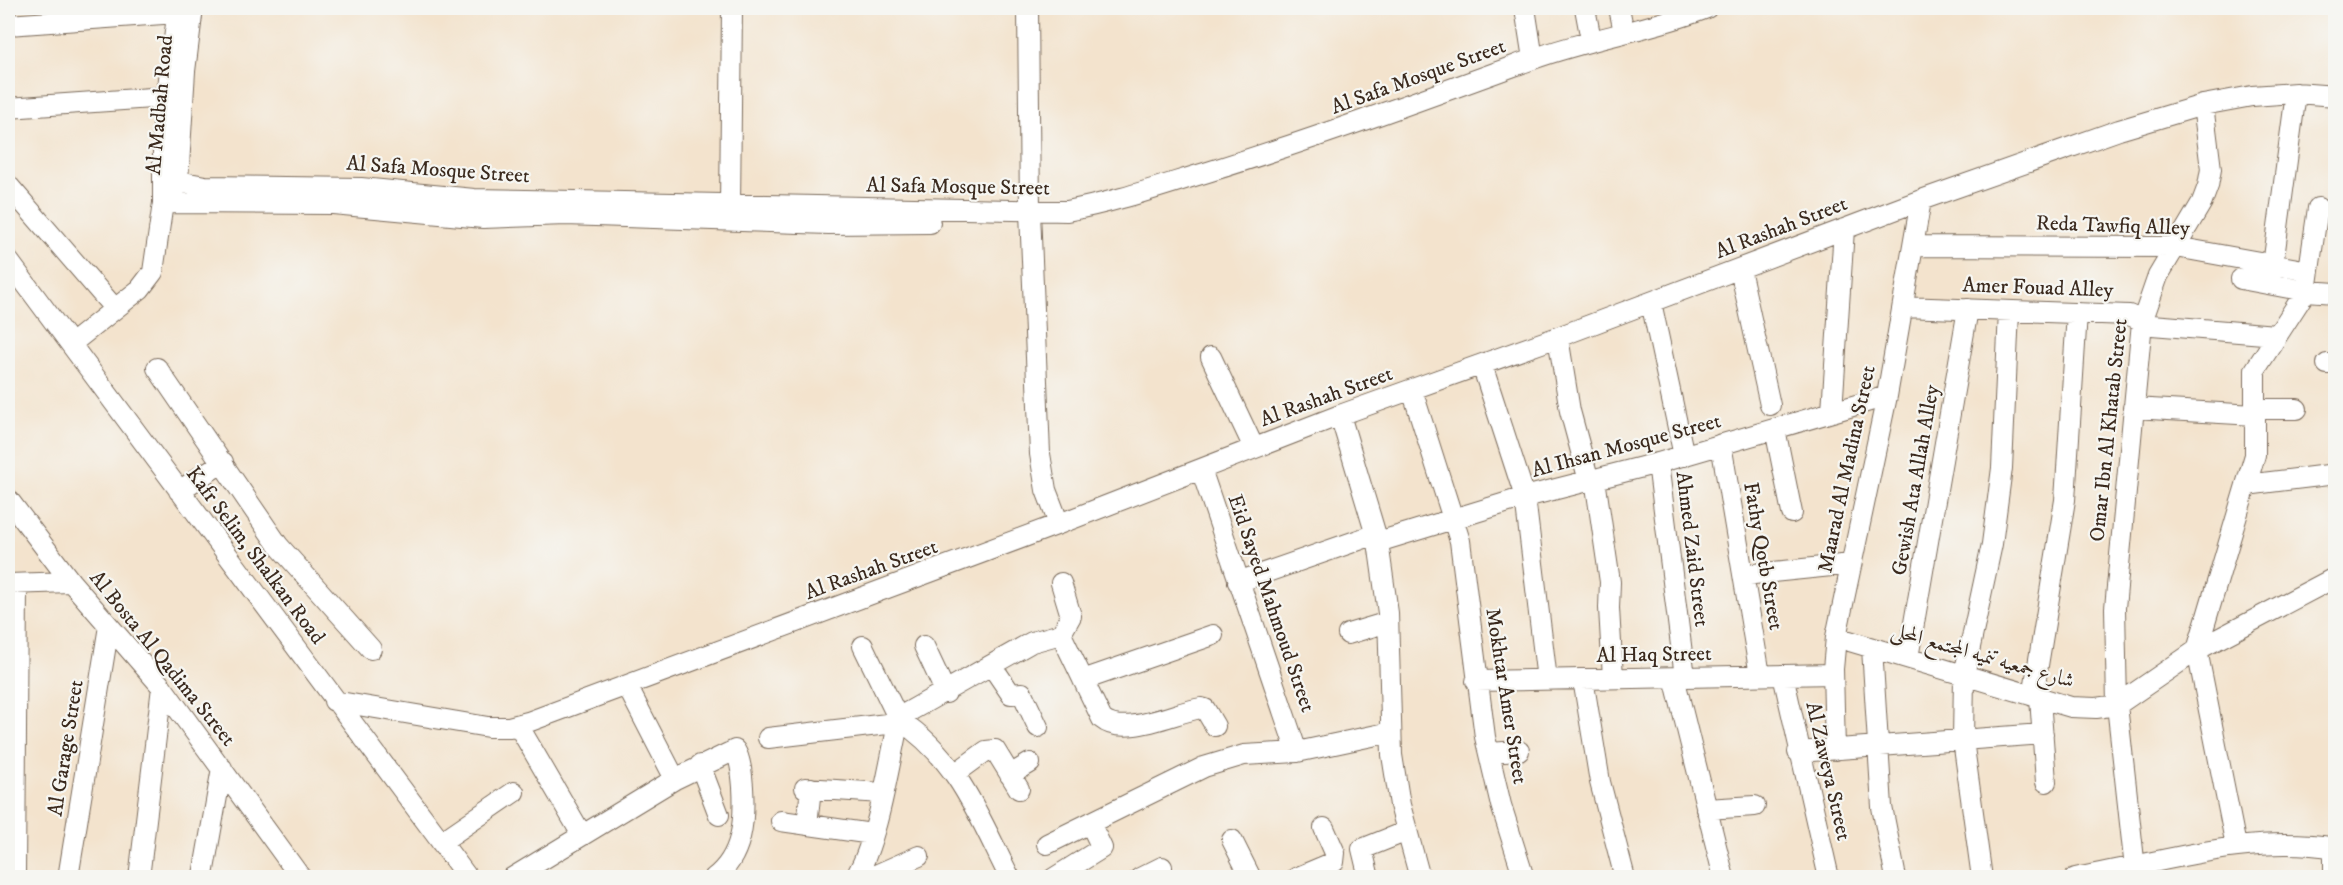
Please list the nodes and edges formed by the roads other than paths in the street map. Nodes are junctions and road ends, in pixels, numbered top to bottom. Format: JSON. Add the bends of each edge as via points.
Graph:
{"nodes":[{"id":1,"x":732,"y":8,"type":"edge"},
{"id":2,"x":1028,"y":8,"type":"edge"},
{"id":3,"x":1525,"y":8,"type":"edge"},
{"id":4,"x":1585,"y":8,"type":"edge"},
{"id":5,"x":1619,"y":8,"type":"edge"},
{"id":6,"x":1707,"y":8,"type":"edge"},
{"id":7,"x":183,"y":9,"type":"edge"},
{"id":8,"x":1677,"y":13,"type":"edge"},
{"id":9,"x":8,"y":25,"type":"edge"},
{"id":10,"x":1624,"y":32,"type":"junction"},
{"id":11,"x":1591,"y":40,"type":"junction"},
{"id":12,"x":1533,"y":59,"type":"junction"},
{"id":13,"x":2296,"y":93,"type":"junction"},
{"id":14,"x":2336,"y":96,"type":"edge"},
{"id":15,"x":166,"y":97,"type":"junction"},
{"id":16,"x":2203,"y":105,"type":"junction"},
{"id":17,"x":8,"y":108,"type":"edge"},
{"id":18,"x":178,"y":181,"type":"junction"},
{"id":19,"x":8,"y":185,"type":"edge"},
{"id":20,"x":1922,"y":200,"type":"junction"},
{"id":21,"x":163,"y":202,"type":"junction"},
{"id":22,"x":730,"y":207,"type":"junction"},
{"id":23,"x":2318,"y":208,"type":"dead end"},
{"id":24,"x":1030,"y":218,"type":"junction"},
{"id":25,"x":1844,"y":229,"type":"junction"},
{"id":26,"x":1914,"y":246,"type":"junction"},
{"id":27,"x":2176,"y":247,"type":"junction"},
{"id":28,"x":8,"y":260,"type":"edge"},
{"id":29,"x":2273,"y":265,"type":"junction"},
{"id":30,"x":1740,"y":269,"type":"junction"},
{"id":31,"x":2309,"y":271,"type":"junction"},
{"id":32,"x":2241,"y":279,"type":"dead end"},
{"id":33,"x":2306,"y":291,"type":"junction"},
{"id":34,"x":2336,"y":293,"type":"edge"},
{"id":35,"x":1651,"y":302,"type":"junction"},
{"id":36,"x":1903,"y":307,"type":"junction"},
{"id":37,"x":115,"y":309,"type":"junction"},
{"id":38,"x":1968,"y":309,"type":"junction"},
{"id":39,"x":2009,"y":311,"type":"junction"},
{"id":40,"x":2077,"y":313,"type":"junction"},
{"id":41,"x":2142,"y":322,"type":"junction"},
{"id":42,"x":2276,"y":335,"type":"junction"},
{"id":43,"x":1558,"y":336,"type":"junction"},
{"id":44,"x":70,"y":344,"type":"junction"},
{"id":45,"x":1211,"y":357,"type":"dead end"},
{"id":46,"x":1482,"y":365,"type":"junction"},
{"id":47,"x":157,"y":368,"type":"dead end"},
{"id":48,"x":1412,"y":390,"type":"junction"},
{"id":49,"x":1887,"y":396,"type":"junction"},
{"id":50,"x":1770,"y":405,"type":"dead end"},
{"id":51,"x":2133,"y":408,"type":"junction"},
{"id":52,"x":2297,"y":410,"type":"dead end"},
{"id":53,"x":1832,"y":411,"type":"junction"},
{"id":54,"x":2255,"y":412,"type":"junction"},
{"id":55,"x":1340,"y":415,"type":"junction"},
{"id":56,"x":1775,"y":429,"type":"junction"},
{"id":57,"x":1721,"y":444,"type":"junction"},
{"id":58,"x":1254,"y":448,"type":"junction"},
{"id":59,"x":1684,"y":456,"type":"junction"},
{"id":60,"x":223,"y":462,"type":"junction"},
{"id":61,"x":1658,"y":463,"type":"junction"},
{"id":62,"x":1201,"y":469,"type":"junction"},
{"id":63,"x":2336,"y":474,"type":"edge"},
{"id":64,"x":1592,"y":480,"type":"junction"},
{"id":65,"x":2246,"y":485,"type":"junction"},
{"id":66,"x":179,"y":491,"type":"junction"},
{"id":67,"x":1525,"y":496,"type":"junction"},
{"id":68,"x":8,"y":499,"type":"edge"},
{"id":69,"x":1792,"y":513,"type":"dead end"},
{"id":70,"x":1455,"y":519,"type":"junction"},
{"id":71,"x":1059,"y":524,"type":"junction"},
{"id":72,"x":1377,"y":538,"type":"junction"},
{"id":73,"x":1851,"y":564,"type":"junction"},
{"id":74,"x":1744,"y":575,"type":"junction"},
{"id":75,"x":2336,"y":577,"type":"edge"},
{"id":76,"x":71,"y":582,"type":"junction"},
{"id":77,"x":1238,"y":582,"type":"junction"},
{"id":78,"x":1062,"y":583,"type":"dead end"},
{"id":79,"x":12,"y":584,"type":"edge"},
{"id":80,"x":1388,"y":622,"type":"junction"},
{"id":81,"x":109,"y":626,"type":"junction"},
{"id":82,"x":1061,"y":633,"type":"junction"},
{"id":83,"x":1348,"y":634,"type":"dead end"},
{"id":84,"x":1213,"y":635,"type":"dead end"},
{"id":85,"x":1836,"y":637,"type":"junction"},
{"id":86,"x":863,"y":646,"type":"dead end"},
{"id":87,"x":924,"y":646,"type":"dead end"},
{"id":88,"x":1872,"y":648,"type":"junction"},
{"id":89,"x":371,"y":649,"type":"dead end"},
{"id":90,"x":2197,"y":650,"type":"junction"},
{"id":91,"x":1908,"y":658,"type":"junction"},
{"id":92,"x":992,"y":666,"type":"junction"},
{"id":93,"x":1833,"y":674,"type":"junction"},
{"id":94,"x":1760,"y":675,"type":"junction"},
{"id":95,"x":1783,"y":675,"type":"junction"},
{"id":96,"x":1964,"y":675,"type":"junction"},
{"id":97,"x":1680,"y":677,"type":"junction"},
{"id":98,"x":1613,"y":678,"type":"junction"},
{"id":99,"x":1583,"y":679,"type":"junction"},
{"id":100,"x":1083,"y":680,"type":"junction"},
{"id":101,"x":1547,"y":680,"type":"junction"},
{"id":102,"x":1476,"y":681,"type":"junction"},
{"id":103,"x":627,"y":686,"type":"junction"},
{"id":104,"x":162,"y":687,"type":"junction"},
{"id":105,"x":946,"y":693,"type":"junction"},
{"id":106,"x":2036,"y":697,"type":"junction"},
{"id":107,"x":334,"y":700,"type":"junction"},
{"id":108,"x":2117,"y":705,"type":"junction"},
{"id":109,"x":899,"y":720,"type":"junction"},
{"id":110,"x":518,"y":725,"type":"junction"},
{"id":111,"x":1215,"y":726,"type":"dead end"},
{"id":112,"x":1038,"y":727,"type":"dead end"},
{"id":113,"x":1390,"y":732,"type":"junction"},
{"id":114,"x":2043,"y":734,"type":"junction"},
{"id":115,"x":768,"y":738,"type":"dead end"},
{"id":116,"x":1963,"y":740,"type":"junction"},
{"id":117,"x":1878,"y":747,"type":"junction"},
{"id":118,"x":1835,"y":750,"type":"junction"},
{"id":119,"x":1519,"y":751,"type":"dead end"},
{"id":120,"x":1298,"y":752,"type":"junction"},
{"id":121,"x":1798,"y":752,"type":"junction"},
{"id":122,"x":1489,"y":753,"type":"junction"},
{"id":123,"x":1030,"y":764,"type":"dead end"},
{"id":124,"x":700,"y":765,"type":"junction"},
{"id":125,"x":222,"y":768,"type":"junction"},
{"id":126,"x":957,"y":773,"type":"junction"},
{"id":127,"x":675,"y":779,"type":"junction"},
{"id":128,"x":2046,"y":782,"type":"dead end"},
{"id":129,"x":514,"y":792,"type":"dead end"},
{"id":130,"x":882,"y":793,"type":"junction"},
{"id":131,"x":1755,"y":806,"type":"dead end"},
{"id":132,"x":1706,"y":809,"type":"junction"},
{"id":133,"x":719,"y":815,"type":"dead end"},
{"id":134,"x":781,"y":821,"type":"dead end"},
{"id":135,"x":1090,"y":823,"type":"junction"},
{"id":136,"x":807,"y":825,"type":"junction"},
{"id":137,"x":1324,"y":828,"type":"dead end"},
{"id":138,"x":1407,"y":831,"type":"junction"},
{"id":139,"x":872,"y":834,"type":"junction"},
{"id":140,"x":582,"y":835,"type":"junction"},
{"id":141,"x":1232,"y":840,"type":"dead end"},
{"id":142,"x":441,"y":842,"type":"junction"},
{"id":143,"x":1047,"y":844,"type":"dead end"},
{"id":144,"x":2236,"y":846,"type":"junction"},
{"id":145,"x":2335,"y":848,"type":"edge"},
{"id":146,"x":919,"y":856,"type":"dead end"},
{"id":147,"x":1162,"y":867,"type":"dead end"},
{"id":148,"x":2135,"y":872,"type":"edge"},
{"id":149,"x":1321,"y":873,"type":"edge"},
{"id":150,"x":203,"y":875,"type":"dead end"},
{"id":151,"x":15,"y":878,"type":"edge"},
{"id":152,"x":68,"y":878,"type":"edge"},
{"id":153,"x":139,"y":878,"type":"edge"},
{"id":154,"x":301,"y":878,"type":"edge"},
{"id":155,"x":468,"y":878,"type":"edge"},
{"id":156,"x":512,"y":878,"type":"edge"},
{"id":157,"x":714,"y":878,"type":"edge"},
{"id":158,"x":855,"y":878,"type":"edge"},
{"id":159,"x":869,"y":878,"type":"edge"},
{"id":160,"x":1010,"y":878,"type":"edge"},
{"id":161,"x":1054,"y":878,"type":"edge"},
{"id":162,"x":1140,"y":878,"type":"edge"},
{"id":163,"x":1251,"y":878,"type":"edge"},
{"id":164,"x":1296,"y":878,"type":"edge"},
{"id":165,"x":1369,"y":878,"type":"edge"},
{"id":166,"x":1420,"y":878,"type":"edge"},
{"id":167,"x":1524,"y":878,"type":"edge"},
{"id":168,"x":1625,"y":878,"type":"edge"},
{"id":169,"x":1724,"y":878,"type":"edge"},
{"id":170,"x":1828,"y":878,"type":"edge"},
{"id":171,"x":1896,"y":878,"type":"edge"},
{"id":172,"x":1983,"y":878,"type":"edge"},
{"id":173,"x":2075,"y":878,"type":"edge"},
{"id":174,"x":2334,"y":878,"type":"edge"}],
"edges":[{"from":1,"to":22,"type":"street"},
{"from":2,"to":24,"type":"street"},
{"from":3,"to":12,"type":"street"},
{"from":4,"to":11,"type":"street"},
{"from":5,"to":10,"type":"street"},
{"from":6,"to":8,"type":"street","name":"Al Safa Mosque Street"},
{"from":7,"to":9,"type":"street"},
{"from":7,"to":15,"type":"street","name":"Al Madbah Road"},
{"from":7,"to":18,"type":"street","name":"Al Madbah Road","via":[[185,71]]},
{"from":8,"to":10,"type":"street","name":"Al Safa Mosque Street"},
{"from":10,"to":11,"type":"street","name":"Al Safa Mosque Street"},
{"from":11,"to":12,"type":"street","name":"Al Safa Mosque Street"},
{"from":12,"to":24,"type":"street","name":"Al Safa Mosque Street","via":[[1318,138],[1106,203]]},
{"from":13,"to":14,"type":"street","name":"Al Rashah Street"},
{"from":13,"to":16,"type":"street","name":"Al Rashah Street"},
{"from":13,"to":29,"type":"street"},
{"from":15,"to":17,"type":"street"},
{"from":15,"to":21,"type":"street","name":"Al Madbah Road"},
{"from":16,"to":20,"type":"street","name":"Al Rashah Street","via":[[2119,130]]},
{"from":16,"to":27,"type":"street","name":"Omar Ibn Al Khatab Street","via":[[2211,169],[2208,186]]},
{"from":18,"to":21,"type":"street","name":"Al Madbah Road"},
{"from":18,"to":22,"type":"street","name":"Al Safa Mosque Street","via":[[205,186],[361,188],[474,200]]},
{"from":19,"to":37,"type":"street"},
{"from":20,"to":25,"type":"street","name":"Al Rashah Street"},
{"from":20,"to":26,"type":"street","name":"Maarad Al Madina Street"},
{"from":21,"to":24,"type":"street","name":"Al Safa Mosque Street","via":[[333,204],[483,218],[566,215],[829,224]]},
{"from":21,"to":37,"type":"street","name":"Al Madbah Road","via":[[153,272],[140,289]]},
{"from":22,"to":24,"type":"street","name":"Al Safa Mosque Street"},
{"from":23,"to":31,"type":"street"},
{"from":24,"to":71,"type":"street","via":[[1040,454],[1046,490]]},
{"from":25,"to":30,"type":"street","name":"Al Rashah Street"},
{"from":25,"to":53,"type":"street"},
{"from":26,"to":27,"type":"street","name":"Reda Tawfiq Alley"},
{"from":26,"to":36,"type":"street","name":"Maarad Al Madina Street"},
{"from":27,"to":29,"type":"street","name":"Reda Tawfiq Alley"},
{"from":27,"to":41,"type":"street","name":"Omar Ibn Al Khatab Street","via":[[2158,276]]},
{"from":28,"to":44,"type":"street","name":"Kafr Selim, Shalkan Road"},
{"from":29,"to":31,"type":"street","name":"Reda Tawfiq Alley"},
{"from":30,"to":35,"type":"street","name":"Al Rashah Street"},
{"from":30,"to":50,"type":"street"},
{"from":31,"to":33,"type":"street"},
{"from":32,"to":33,"type":"street"},
{"from":33,"to":34,"type":"street"},
{"from":33,"to":42,"type":"street"},
{"from":35,"to":43,"type":"street","name":"Al Rashah Street"},
{"from":35,"to":59,"type":"street"},
{"from":36,"to":38,"type":"street","name":"Amer Fouad Alley"},
{"from":36,"to":49,"type":"street","name":"Maarad Al Madina Street"},
{"from":37,"to":44,"type":"street","name":"Al Madbah Road"},
{"from":38,"to":39,"type":"street","name":"Amer Fouad Alley"},
{"from":38,"to":91,"type":"street","name":"Gewish Ata Allah Alley"},
{"from":39,"to":40,"type":"street","name":"Amer Fouad Alley"},
{"from":39,"to":96,"type":"street","via":[[2002,468],[1992,544]]},
{"from":40,"to":41,"type":"street","name":"Amer Fouad Alley","via":[[2129,315]]},
{"from":40,"to":106,"type":"street","via":[[2065,500]]},
{"from":41,"to":42,"type":"street","name":"Amer Fouad Alley"},
{"from":41,"to":51,"type":"street","name":"Omar Ibn Al Khatab Street"},
{"from":42,"to":54,"type":"street","via":[[2255,370]]},
{"from":43,"to":46,"type":"street","name":"Al Rashah Street"},
{"from":43,"to":64,"type":"street","via":[[1570,411]]},
{"from":44,"to":66,"type":"street","name":"Kafr Selim, Shalkan Road"},
{"from":45,"to":58,"type":"street"},
{"from":46,"to":48,"type":"street","name":"Al Rashah Street"},
{"from":46,"to":67,"type":"street"},
{"from":47,"to":60,"type":"street"},
{"from":48,"to":55,"type":"street","name":"Al Rashah Street"},
{"from":48,"to":70,"type":"street","name":"Mokhtar Amer Street"},
{"from":49,"to":53,"type":"street","name":"Al Ihsan Mosque Street"},
{"from":49,"to":73,"type":"street","name":"Maarad Al Madina Street"},
{"from":51,"to":54,"type":"street"},
{"from":51,"to":108,"type":"street","name":"Omar Ibn Al Khatab Street","via":[[2115,608]]},
{"from":52,"to":54,"type":"street"},
{"from":53,"to":56,"type":"street","name":"Al Ihsan Mosque Street"},
{"from":54,"to":65,"type":"street","via":[[2255,455]]},
{"from":55,"to":58,"type":"street","name":"Al Rashah Street"},
{"from":55,"to":72,"type":"street"},
{"from":56,"to":57,"type":"street","name":"Al Ihsan Mosque Street"},
{"from":56,"to":69,"type":"street"},
{"from":57,"to":59,"type":"street","name":"Al Ihsan Mosque Street"},
{"from":57,"to":74,"type":"street","name":"Fathy Qotb Street"},
{"from":58,"to":62,"type":"street","name":"Al Rashah Street"},
{"from":59,"to":61,"type":"street","name":"Al Ihsan Mosque Street"},
{"from":60,"to":66,"type":"street"},
{"from":60,"to":89,"type":"street","via":[[278,544]]},
{"from":61,"to":64,"type":"street","name":"Al Ihsan Mosque Street"},
{"from":61,"to":97,"type":"street","name":"Ahmed Zaid Street"},
{"from":62,"to":71,"type":"street","name":"Al Rashah Street"},
{"from":62,"to":77,"type":"street","name":"Eid Sayed Mahmoud Street"},
{"from":63,"to":65,"type":"street"},
{"from":64,"to":67,"type":"street","name":"Al Ihsan Mosque Street"},
{"from":64,"to":98,"type":"street","via":[[1610,582]]},
{"from":65,"to":90,"type":"street"},
{"from":66,"to":107,"type":"street","name":"Kafr Selim, Shalkan Road"},
{"from":67,"to":70,"type":"street","name":"Al Ihsan Mosque Street"},
{"from":67,"to":101,"type":"street"},
{"from":68,"to":76,"type":"street","name":"Al Bosta Al Qadima Street"},
{"from":70,"to":72,"type":"street","name":"Al Ihsan Mosque Street"},
{"from":70,"to":102,"type":"street","name":"Mokhtar Amer Street"},
{"from":71,"to":103,"type":"street","name":"Al Rashah Street"},
{"from":72,"to":77,"type":"street","name":"Al Ihsan Mosque Street"},
{"from":72,"to":80,"type":"street"},
{"from":73,"to":74,"type":"street"},
{"from":73,"to":85,"type":"street","name":"Maarad Al Madina Street"},
{"from":74,"to":94,"type":"street","name":"Fathy Qotb Street"},
{"from":75,"to":90,"type":"street"},
{"from":76,"to":79,"type":"street"},
{"from":76,"to":81,"type":"street","name":"Al Bosta Al Qadima Street"},
{"from":77,"to":120,"type":"street","name":"Eid Sayed Mahmoud Street"},
{"from":78,"to":82,"type":"street","via":[[1071,616]]},
{"from":79,"to":151,"type":"street"},
{"from":80,"to":83,"type":"street"},
{"from":80,"to":113,"type":"street"},
{"from":81,"to":104,"type":"street","name":"Al Bosta Al Qadima Street"},
{"from":81,"to":152,"type":"street","name":"Al Garage Street"},
{"from":82,"to":92,"type":"street","via":[[1032,642]]},
{"from":82,"to":100,"type":"street"},
{"from":84,"to":100,"type":"street"},
{"from":85,"to":88,"type":"street","name":"شارع جمعيه تنميه المجتمع المحلى"},
{"from":85,"to":93,"type":"street","name":"Maarad Al Madina Street"},
{"from":86,"to":109,"type":"street"},
{"from":87,"to":105,"type":"street"},
{"from":88,"to":91,"type":"street","name":"شارع جمعيه تنميه المجتمع المحلى"},
{"from":88,"to":117,"type":"street"},
{"from":90,"to":108,"type":"street"},
{"from":90,"to":144,"type":"street"},
{"from":91,"to":96,"type":"street","name":"شارع جمعيه تنميه المجتمع المحلى"},
{"from":92,"to":105,"type":"street"},
{"from":92,"to":112,"type":"street","via":[[1011,694],[1022,693]]},
{"from":93,"to":95,"type":"street","name":"Al Haq Street"},
{"from":93,"to":118,"type":"street","name":"Maarad Al Madina Street"},
{"from":94,"to":95,"type":"street","name":"Al Haq Street"},
{"from":94,"to":97,"type":"street","name":"Al Haq Street"},
{"from":95,"to":121,"type":"street","name":"Al Zaweya Street"},
{"from":96,"to":106,"type":"street","name":"شارع جمعيه تنميه المجتمع المحلى"},
{"from":96,"to":116,"type":"street"},
{"from":97,"to":98,"type":"street","name":"Al Haq Street"},
{"from":97,"to":132,"type":"street","name":"Ahmed Zaid Street"},
{"from":98,"to":99,"type":"street","name":"Al Haq Street"},
{"from":99,"to":101,"type":"street","name":"Al Haq Street"},
{"from":99,"to":168,"type":"street","via":[[1600,783]]},
{"from":100,"to":111,"type":"street","via":[[1102,719],[1114,725],[1132,725],[1201,708]]},
{"from":101,"to":102,"type":"street","name":"Al Haq Street"},
{"from":102,"to":122,"type":"street","name":"Mokhtar Amer Street"},
{"from":103,"to":110,"type":"street","name":"Al Rashah Street"},
{"from":103,"to":127,"type":"street"},
{"from":104,"to":125,"type":"street","name":"Al Bosta Al Qadima Street"},
{"from":104,"to":153,"type":"street"},
{"from":105,"to":109,"type":"street"},
{"from":106,"to":108,"type":"street","name":"شارع جمعيه تنميه المجتمع المحلى","via":[[2071,706]]},
{"from":106,"to":114,"type":"street"},
{"from":107,"to":110,"type":"street","name":"Al Rashah Street","via":[[488,727]]},
{"from":107,"to":142,"type":"street","name":"Kafr Selim, Shalkan Road"},
{"from":108,"to":148,"type":"street","name":"Omar Ibn Al Khatab Street"},
{"from":109,"to":115,"type":"street","via":[[868,728]]},
{"from":109,"to":126,"type":"street","via":[[924,736]]},
{"from":109,"to":130,"type":"street"},
{"from":110,"to":140,"type":"street"},
{"from":113,"to":120,"type":"street"},
{"from":113,"to":138,"type":"street"},
{"from":114,"to":116,"type":"street"},
{"from":114,"to":128,"type":"street"},
{"from":116,"to":117,"type":"street"},
{"from":116,"to":172,"type":"street"},
{"from":117,"to":118,"type":"street"},
{"from":117,"to":171,"type":"street","via":[[1882,807]]},
{"from":118,"to":121,"type":"street"},
{"from":119,"to":122,"type":"street"},
{"from":120,"to":135,"type":"street","via":[[1224,760]]},
{"from":121,"to":170,"type":"street","name":"Al Zaweya Street"},
{"from":122,"to":167,"type":"street","name":"Mokhtar Amer Street"},
{"from":123,"to":126,"type":"street","via":[[1014,782],[992,750]]},
{"from":124,"to":127,"type":"street"},
{"from":124,"to":133,"type":"street"},
{"from":124,"to":157,"type":"street","via":[[735,750],[742,778],[744,811],[737,849],[729,864]]},
{"from":125,"to":150,"type":"street"},
{"from":125,"to":154,"type":"street","name":"Al Bosta Al Qadima Street"},
{"from":126,"to":160,"type":"street"},
{"from":127,"to":140,"type":"street"},
{"from":129,"to":142,"type":"street"},
{"from":130,"to":136,"type":"street","via":[[808,788]]},
{"from":130,"to":139,"type":"street"},
{"from":131,"to":132,"type":"street"},
{"from":132,"to":169,"type":"street","name":"Ahmed Zaid Street"},
{"from":134,"to":136,"type":"street"},
{"from":135,"to":143,"type":"street"},
{"from":135,"to":161,"type":"street","via":[[1102,848]]},
{"from":136,"to":139,"type":"street"},
{"from":137,"to":149,"type":"street","via":[[1335,859]]},
{"from":138,"to":165,"type":"street","via":[[1362,849]]},
{"from":138,"to":166,"type":"street"},
{"from":139,"to":158,"type":"street"},
{"from":140,"to":156,"type":"street"},
{"from":141,"to":163,"type":"street"},
{"from":142,"to":155,"type":"street","name":"Kafr Selim, Shalkan Road"},
{"from":144,"to":145,"type":"street","via":[[2292,843]]},
{"from":144,"to":148,"type":"street"},
{"from":145,"to":174,"type":"street"},
{"from":146,"to":159,"type":"street"},
{"from":147,"to":162,"type":"street"},
{"from":148,"to":173,"type":"street"},
{"from":149,"to":164,"type":"street"}]}
